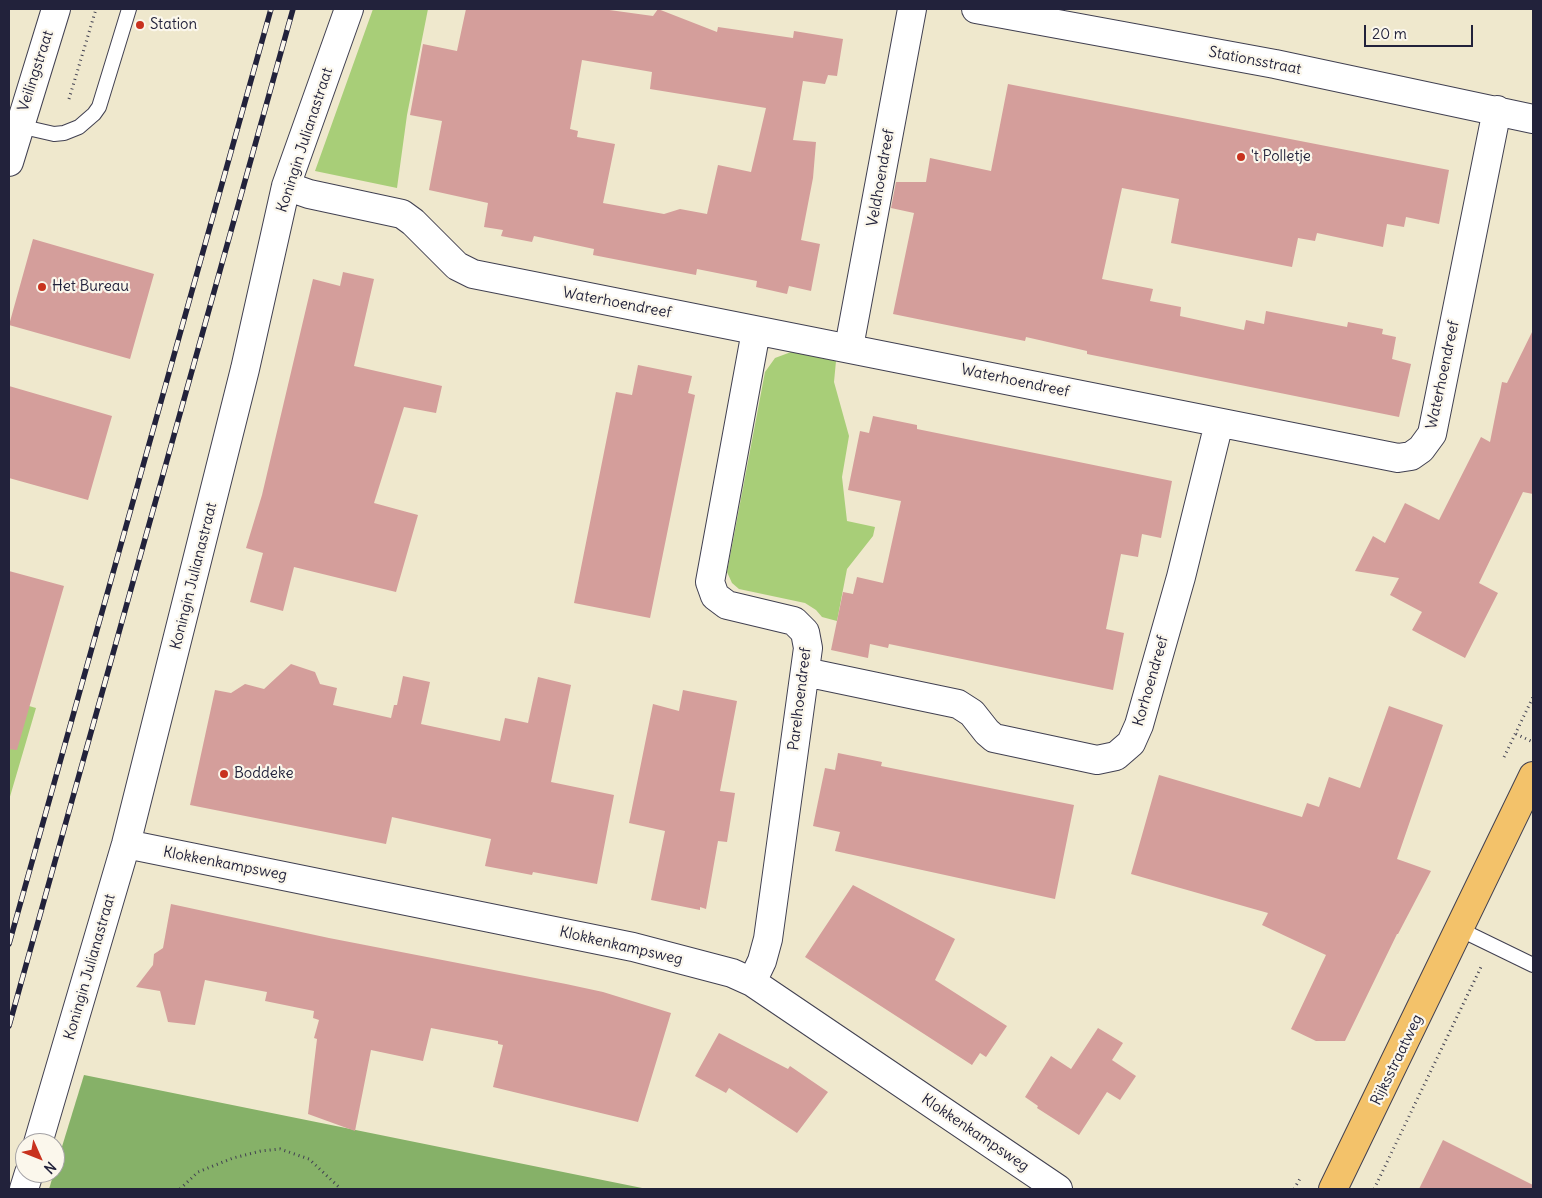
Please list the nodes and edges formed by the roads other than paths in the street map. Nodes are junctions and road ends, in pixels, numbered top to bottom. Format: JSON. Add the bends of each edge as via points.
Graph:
{"nodes":[{"id":1,"x":56,"y":9,"type":"edge"},
{"id":2,"x":128,"y":9,"type":"edge"},
{"id":3,"x":349,"y":9,"type":"edge"},
{"id":4,"x":912,"y":9,"type":"edge"},
{"id":5,"x":976,"y":9,"type":"edge"},
{"id":6,"x":1053,"y":15,"type":"edge"},
{"id":7,"x":1497,"y":110,"type":"junction"},
{"id":8,"x":1533,"y":119,"type":"edge"},
{"id":9,"x":14,"y":125,"type":"edge"},
{"id":10,"x":9,"y":162,"type":"edge"},
{"id":11,"x":286,"y":186,"type":"junction"},
{"id":12,"x":756,"y":331,"type":"junction"},
{"id":13,"x":849,"y":348,"type":"junction"},
{"id":14,"x":1220,"y":423,"type":"junction"},
{"id":15,"x":805,"y":672,"type":"junction"},
{"id":16,"x":1533,"y":776,"type":"edge"},
{"id":17,"x":126,"y":844,"type":"junction"},
{"id":18,"x":1460,"y":929,"type":"junction"},
{"id":19,"x":1533,"y":965,"type":"edge"},
{"id":20,"x":752,"y":982,"type":"junction"},
{"id":21,"x":41,"y":1133,"type":"edge"},
{"id":22,"x":1058,"y":1189,"type":"edge"},
{"id":23,"x":1333,"y":1189,"type":"edge"}],
"edges":[{"from":1,"to":9,"type":"street","name":"Veilingstraat"},
{"from":2,"to":9,"type":"lane","via":[[99,107],[88,121],[58,134]]},
{"from":3,"to":11,"type":"street","name":"Koningin Julianastraat"},
{"from":4,"to":13,"type":"street","name":"Veldhoendreef"},
{"from":5,"to":6,"type":"street","name":"Stationsstraat"},
{"from":6,"to":7,"type":"street","name":"Stationsstraat"},
{"from":7,"to":8,"type":"street","name":"Stationsstraat"},
{"from":7,"to":14,"type":"street","name":"Waterhoendreef","via":[[1432,434],[1426,445],[1411,456],[1392,459]]},
{"from":9,"to":10,"type":"street","name":"Veilingstraat"},
{"from":11,"to":12,"type":"street","name":"Waterhoendreef","via":[[402,214],[452,262],[472,274]]},
{"from":11,"to":17,"type":"street","name":"Koningin Julianastraat","via":[[231,426]]},
{"from":12,"to":13,"type":"street","name":"Waterhoendreef"},
{"from":12,"to":15,"type":"street","name":"Parelhoendreef","via":[[710,582],[715,596],[727,605],[784,617],[798,624],[808,642]]},
{"from":13,"to":14,"type":"street","name":"Waterhoendreef"},
{"from":14,"to":15,"type":"street","name":"Korhoendreef","via":[[1139,725],[1131,743],[1116,756],[1097,760],[994,738],[972,712],[958,704]]},
{"from":15,"to":20,"type":"street","name":"Parelhoendreef","via":[[768,939]]},
{"from":16,"to":18,"type":"main road","name":"Rijksstraatweg"},
{"from":17,"to":20,"type":"street","name":"Klokkenkampsweg","via":[[633,947],[721,969]]},
{"from":17,"to":21,"type":"street","name":"Koningin Julianastraat"},
{"from":18,"to":19,"type":"lane"},
{"from":18,"to":23,"type":"main road","name":"Rijksstraatweg"},
{"from":20,"to":22,"type":"street","name":"Klokkenkampsweg"}]}
